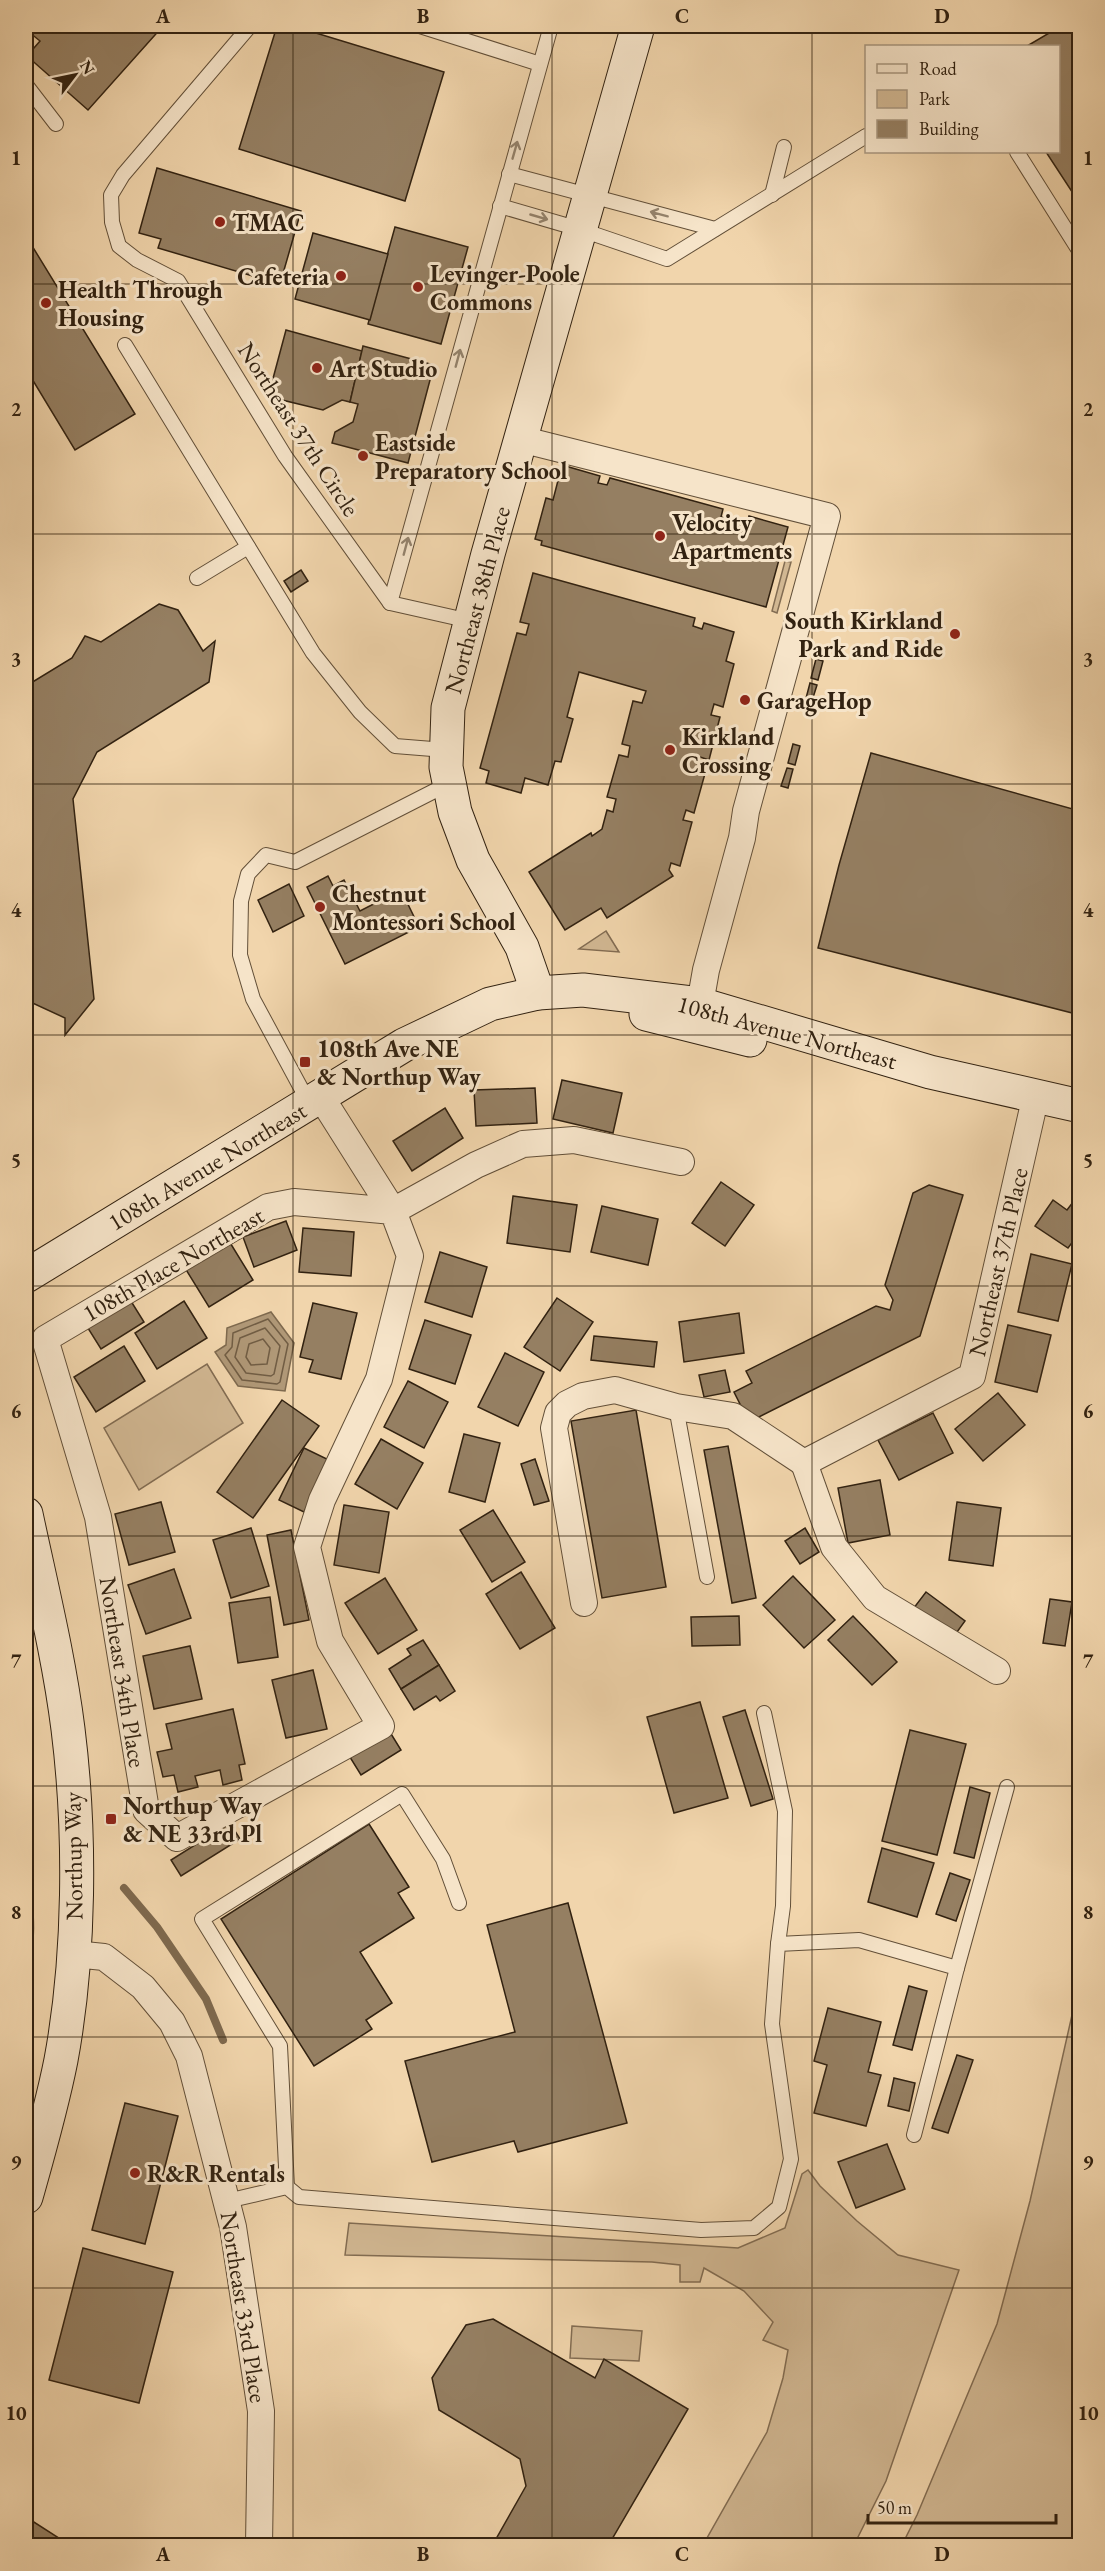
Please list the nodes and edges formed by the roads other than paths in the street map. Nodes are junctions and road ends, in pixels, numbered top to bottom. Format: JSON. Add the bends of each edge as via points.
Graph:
{"nodes":[{"id":1,"x":250,"y":26,"type":"edge"},
{"id":2,"x":420,"y":26,"type":"edge"},
{"id":3,"x":551,"y":26,"type":"edge"},
{"id":4,"x":638,"y":26,"type":"edge"},
{"id":5,"x":540,"y":64,"type":"junction"},
{"id":6,"x":26,"y":85,"type":"edge"},
{"id":7,"x":56,"y":124,"type":"dead end"},
{"id":8,"x":865,"y":137,"type":"edge"},
{"id":9,"x":784,"y":147,"type":"dead end"},
{"id":10,"x":1018,"y":153,"type":"edge"},
{"id":11,"x":509,"y":174,"type":"junction"},
{"id":12,"x":589,"y":195,"type":"junction"},
{"id":13,"x":772,"y":195,"type":"junction"},
{"id":14,"x":500,"y":206,"type":"junction"},
{"id":15,"x":579,"y":229,"type":"junction"},
{"id":16,"x":715,"y":230,"type":"junction"},
{"id":17,"x":1080,"y":252,"type":"edge"},
{"id":18,"x":125,"y":345,"type":"dead end"},
{"id":19,"x":520,"y":439,"type":"junction"},
{"id":20,"x":248,"y":547,"type":"junction"},
{"id":21,"x":198,"y":578,"type":"dead end"},
{"id":22,"x":390,"y":603,"type":"junction"},
{"id":23,"x":470,"y":621,"type":"junction"},
{"id":24,"x":445,"y":750,"type":"junction"},
{"id":25,"x":448,"y":784,"type":"junction"},
{"id":26,"x":583,"y":990,"type":"junction"},
{"id":27,"x":538,"y":993,"type":"junction"},
{"id":28,"x":700,"y":1004,"type":"junction"},
{"id":29,"x":930,"y":1072,"type":"junction"},
{"id":30,"x":1036,"y":1095,"type":"junction"},
{"id":31,"x":315,"y":1100,"type":"junction"},
{"id":32,"x":1080,"y":1106,"type":"edge"},
{"id":33,"x":681,"y":1162,"type":"dead end"},
{"id":34,"x":393,"y":1211,"type":"junction"},
{"id":35,"x":26,"y":1276,"type":"edge"},
{"id":36,"x":45,"y":1339,"type":"joint"},
{"id":37,"x":676,"y":1407,"type":"junction"},
{"id":38,"x":804,"y":1463,"type":"junction"},
{"id":39,"x":26,"y":1515,"type":"edge"},
{"id":40,"x":706,"y":1577,"type":"dead end"},
{"id":41,"x":584,"y":1603,"type":"dead end"},
{"id":42,"x":997,"y":1671,"type":"dead end"},
{"id":43,"x":764,"y":1713,"type":"dead end"},
{"id":44,"x":1006,"y":1787,"type":"dead end"},
{"id":45,"x":459,"y":1903,"type":"dead end"},
{"id":46,"x":778,"y":1944,"type":"junction"},
{"id":47,"x":74,"y":1954,"type":"junction"},
{"id":48,"x":957,"y":1968,"type":"junction"},
{"id":49,"x":914,"y":2135,"type":"dead end"},
{"id":50,"x":287,"y":2187,"type":"junction"},
{"id":51,"x":26,"y":2197,"type":"edge"},
{"id":52,"x":227,"y":2201,"type":"junction"},
{"id":53,"x":259,"y":2546,"type":"edge"}],
"edges":[{"from":1,"to":22,"type":"lane","name":"Northeast 37th Circle","via":[[123,175],[111,195],[112,222],[119,246],[178,281],[285,456]]},
{"from":2,"to":5,"type":"lane"},
{"from":3,"to":5,"type":"lane"},
{"from":4,"to":12,"type":"main road","name":"Northeast 38th Place"},
{"from":11,"to":5,"type":"lane","one_way":true},
{"from":6,"to":7,"type":"lane"},
{"from":8,"to":13,"type":"lane"},
{"from":9,"to":13,"type":"lane"},
{"from":10,"to":17,"type":"lane"},
{"from":11,"to":12,"type":"lane"},
{"from":11,"to":14,"type":"lane"},
{"from":12,"to":15,"type":"main road","name":"Northeast 38th Place"},
{"from":16,"to":12,"type":"lane","one_way":true},
{"from":13,"to":16,"type":"lane"},
{"from":14,"to":15,"type":"lane","one_way":true},
{"from":22,"to":14,"type":"lane","one_way":true},
{"from":15,"to":16,"type":"lane","via":[[667,260]]},
{"from":15,"to":19,"type":"main road","name":"Northeast 38th Place"},
{"from":18,"to":20,"type":"lane"},
{"from":19,"to":23,"type":"main road","name":"Northeast 38th Place"},
{"from":19,"to":28,"type":"street","via":[[826,516],[746,811]]},
{"from":20,"to":21,"type":"lane"},
{"from":20,"to":24,"type":"lane","via":[[313,653],[360,712],[395,747]]},
{"from":22,"to":23,"type":"lane"},
{"from":23,"to":24,"type":"main road","name":"Northeast 38th Place","via":[[448,708]]},
{"from":24,"to":25,"type":"main road","name":"Northeast 38th Place"},
{"from":25,"to":27,"type":"main road","name":"Northeast 38th Place","via":[[462,835],[522,947]]},
{"from":25,"to":31,"type":"lane","via":[[295,862],[266,855],[248,874],[241,901],[240,955],[253,999]]},
{"from":26,"to":27,"type":"main road","name":"108th Avenue Northeast"},
{"from":26,"to":28,"type":"main road","name":"108th Avenue Northeast"},
{"from":26,"to":29,"type":"main road","via":[[670,1022],[842,1062]]},
{"from":27,"to":31,"type":"main road","name":"108th Avenue Northeast","via":[[490,1004],[404,1046]]},
{"from":28,"to":29,"type":"main road","name":"108th Avenue Northeast"},
{"from":29,"to":30,"type":"main road","name":"108th Avenue Northeast"},
{"from":30,"to":32,"type":"main road","name":"108th Avenue Northeast"},
{"from":30,"to":38,"type":"street","name":"Northeast 37th Place","via":[[972,1376]]},
{"from":31,"to":34,"type":"street"},
{"from":31,"to":35,"type":"main road","name":"108th Avenue Northeast"},
{"from":33,"to":34,"type":"street","via":[[574,1140],[524,1144],[476,1165]]},
{"from":34,"to":36,"type":"street","name":"108th Place Northeast","via":[[294,1202],[268,1207]]},
{"from":34,"to":36,"type":"street","name":"Northeast 34th Place","via":[[410,1256],[379,1379],[322,1500],[307,1547],[330,1641],[381,1726],[177,1838],[146,1809],[98,1517]]},
{"from":37,"to":38,"type":"street","via":[[734,1416]]},
{"from":37,"to":40,"type":"lane"},
{"from":37,"to":41,"type":"street","via":[[615,1390],[583,1396],[558,1413],[554,1428]]},
{"from":38,"to":42,"type":"street","via":[[834,1547],[875,1598]]},
{"from":39,"to":47,"type":"main road","name":"Northup Way","via":[[68,1729],[76,1832]]},
{"from":43,"to":46,"type":"lane","via":[[786,1811]]},
{"from":44,"to":48,"type":"lane"},
{"from":45,"to":50,"type":"lane","via":[[443,1859],[402,1794],[202,1919],[280,2046]]},
{"from":46,"to":48,"type":"lane","via":[[859,1940]]},
{"from":46,"to":50,"type":"lane","via":[[772,2024],[791,2159],[779,2207],[754,2228],[700,2230],[299,2198]]},
{"from":47,"to":51,"type":"main road","name":"Northup Way","via":[[61,2058],[45,2134]]},
{"from":47,"to":52,"type":"street","name":"Northeast 33rd Place","via":[[104,1957],[143,1987],[172,2022],[189,2056]]},
{"from":48,"to":49,"type":"lane"},
{"from":50,"to":52,"type":"lane"},
{"from":52,"to":53,"type":"street","name":"Northeast 33rd Place","via":[[261,2410]]}]}
